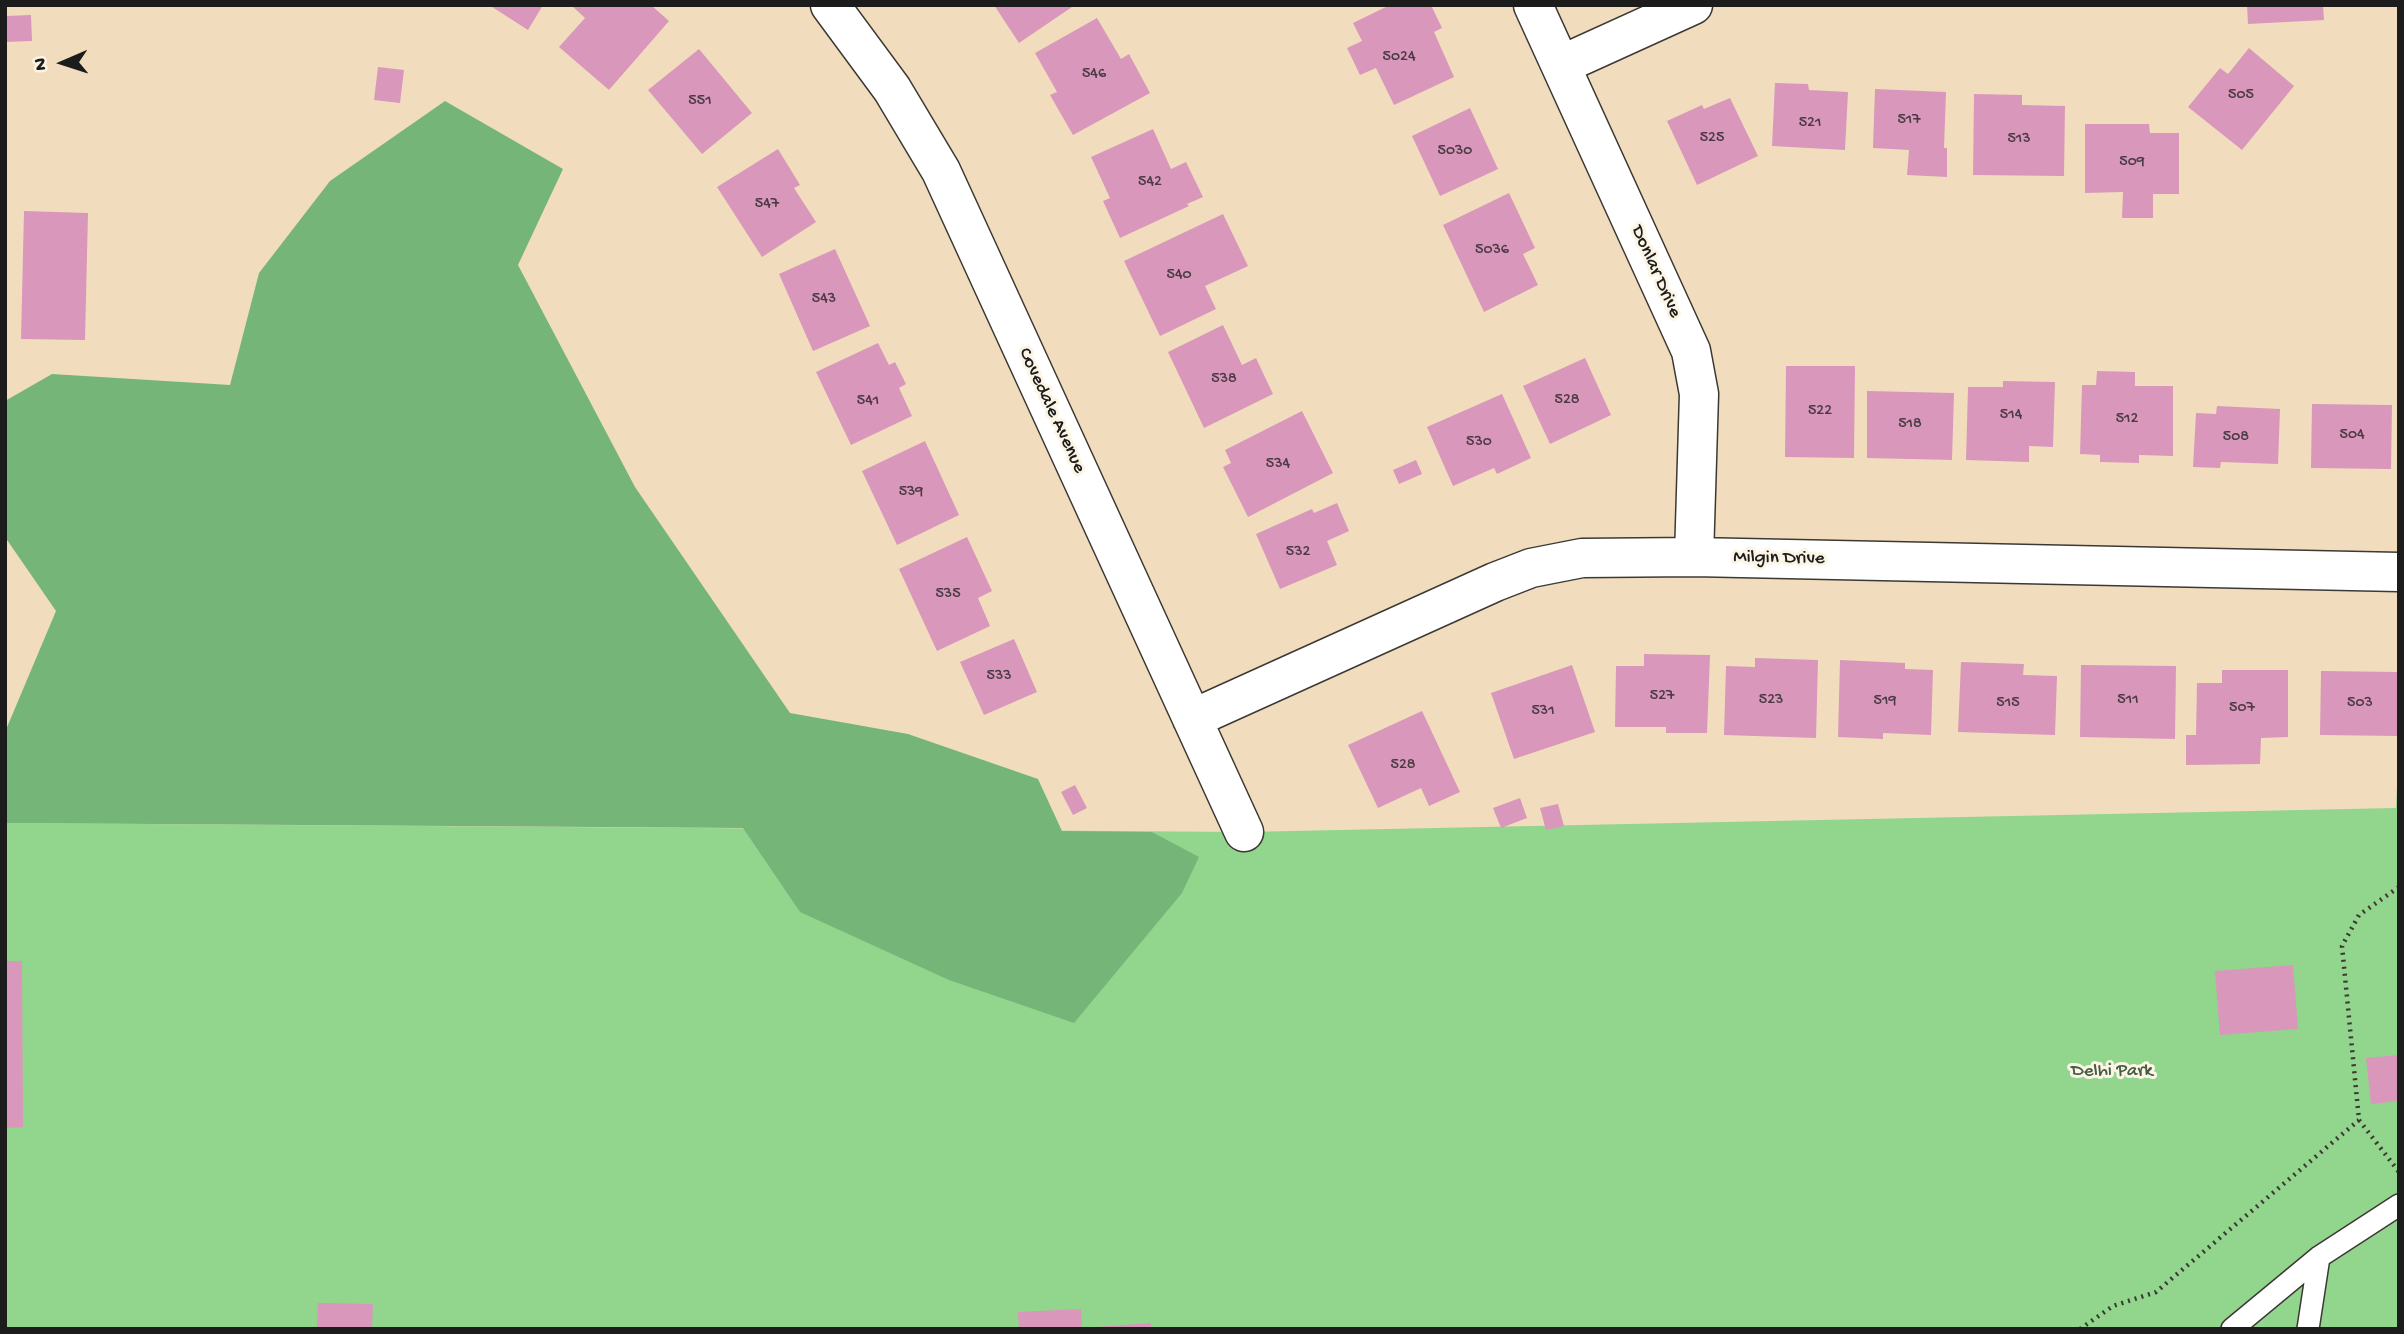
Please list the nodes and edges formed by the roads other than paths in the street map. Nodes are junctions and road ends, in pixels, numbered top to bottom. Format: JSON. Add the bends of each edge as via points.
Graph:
{"nodes":[{"id":1,"x":830,"y":5,"type":"edge"},
{"id":2,"x":1533,"y":5,"type":"edge"},
{"id":3,"x":1693,"y":5,"type":"edge"},
{"id":4,"x":1561,"y":65,"type":"junction"},
{"id":5,"x":1694,"y":557,"type":"junction"},
{"id":6,"x":2399,"y":572,"type":"edge"},
{"id":7,"x":1192,"y":719,"type":"junction"},
{"id":8,"x":1244,"y":832,"type":"dead end"},
{"id":9,"x":2399,"y":1205,"type":"edge"},
{"id":10,"x":2319,"y":1256,"type":"junction"},
{"id":11,"x":2232,"y":1329,"type":"edge"},
{"id":12,"x":2308,"y":1329,"type":"edge"}],
"edges":[{"from":1,"to":7,"type":"street","name":"Covedale Avenue","via":[[892,89],[941,171]]},
{"from":2,"to":4,"type":"street","name":"Donlar Drive"},
{"from":3,"to":4,"type":"street"},
{"from":4,"to":5,"type":"street","name":"Donlar Drive","via":[[1691,351],[1699,394]]},
{"from":5,"to":6,"type":"street","name":"Milgin Drive"},
{"from":5,"to":7,"type":"street","name":"Milgin Drive","via":[[1583,558],[1531,568]]},
{"from":7,"to":8,"type":"street","name":"Covedale Avenue"},
{"from":9,"to":10,"type":"lane"},
{"from":10,"to":11,"type":"lane"},
{"from":10,"to":12,"type":"lane"}]}
